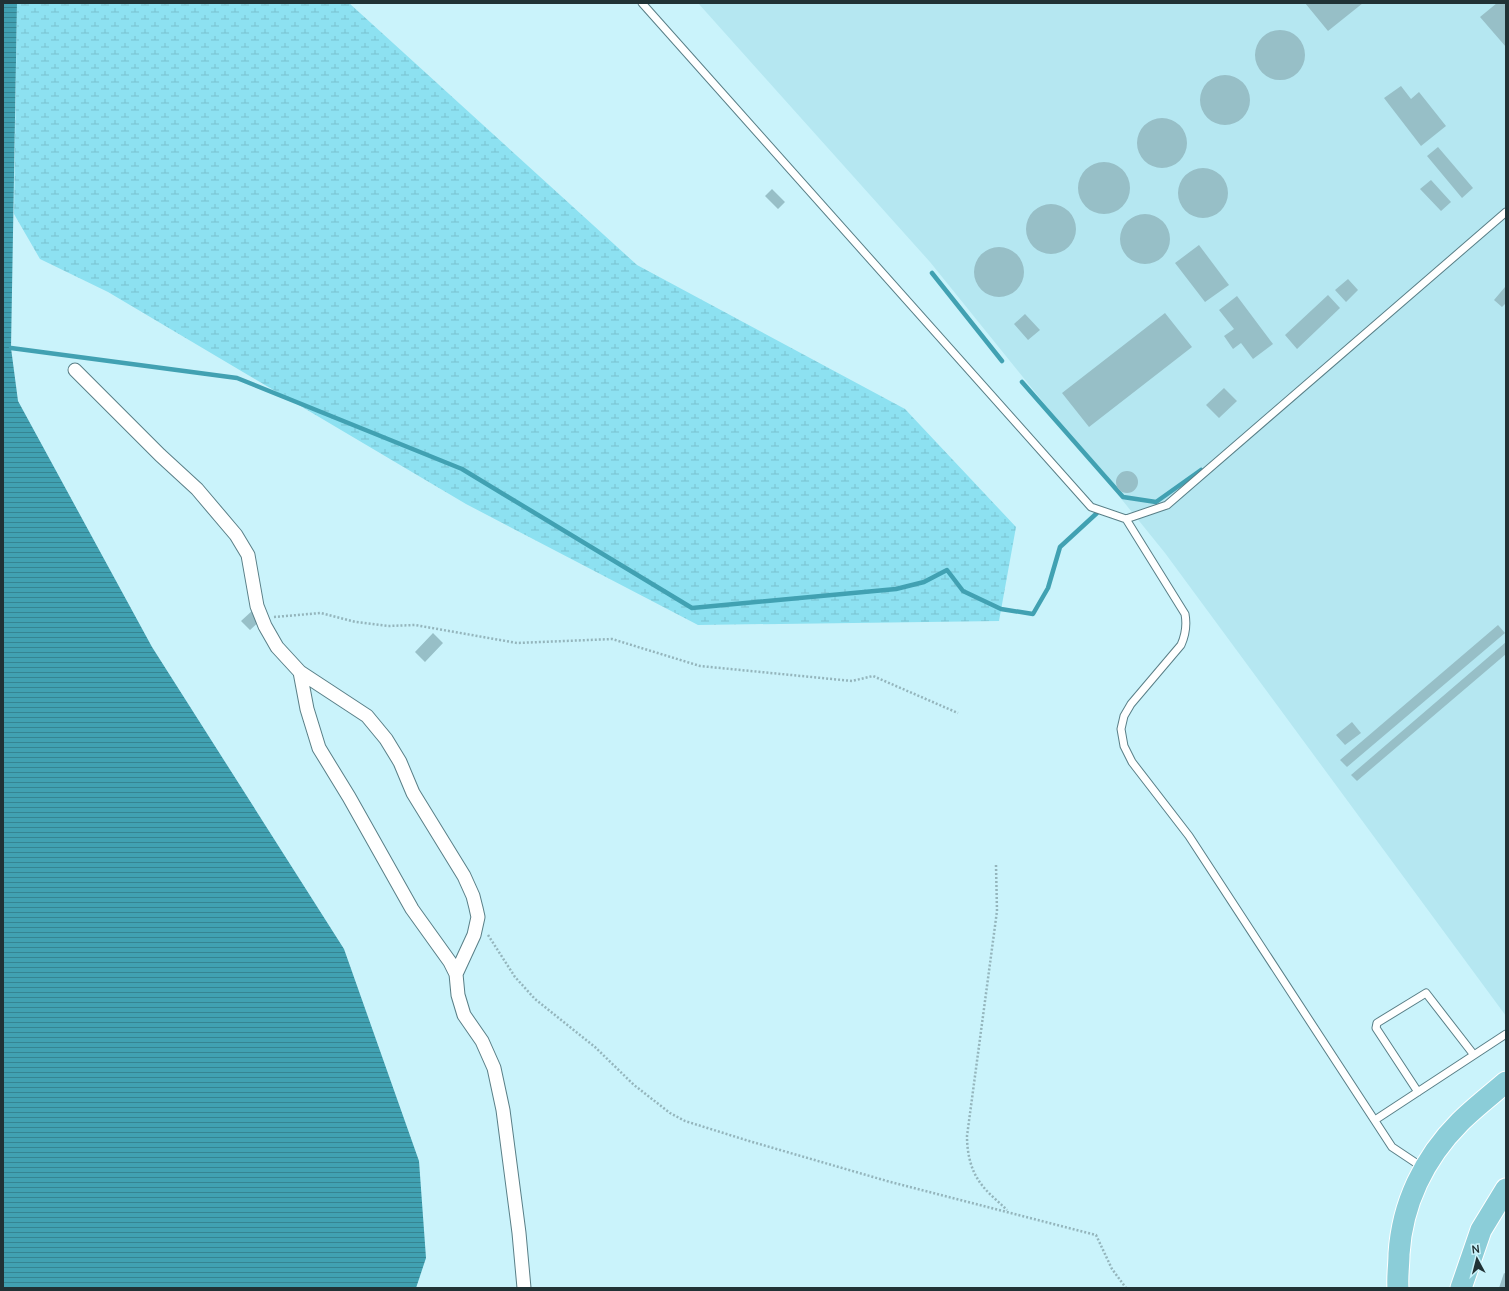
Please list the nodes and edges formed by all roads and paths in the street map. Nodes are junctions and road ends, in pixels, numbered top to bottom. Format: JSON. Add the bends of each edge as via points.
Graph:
{"nodes":[{"id":1,"x":642,"y":3,"type":"edge"},
{"id":2,"x":1506,"y":212,"type":"edge"},
{"id":3,"x":75,"y":370,"type":"dead end"},
{"id":4,"x":1126,"y":520,"type":"junction"},
{"id":5,"x":262,"y":618,"type":"junction"},
{"id":6,"x":300,"y":672,"type":"junction"},
{"id":7,"x":958,"y":713,"type":"dead end"},
{"id":8,"x":996,"y":865,"type":"dead end"},
{"id":9,"x":478,"y":917,"type":"junction"},
{"id":10,"x":456,"y":974,"type":"junction"},
{"id":11,"x":1506,"y":1034,"type":"edge"},
{"id":12,"x":1474,"y":1055,"type":"junction"},
{"id":13,"x":1506,"y":1082,"type":"edge"},
{"id":14,"x":1506,"y":1090,"type":"edge"},
{"id":15,"x":1418,"y":1092,"type":"junction"},
{"id":16,"x":1486,"y":1100,"type":"junction"},
{"id":17,"x":1375,"y":1120,"type":"junction"},
{"id":18,"x":1424,"y":1168,"type":"junction"},
{"id":19,"x":1506,"y":1189,"type":"edge"},
{"id":20,"x":1008,"y":1211,"type":"junction"},
{"id":21,"x":1398,"y":1287,"type":"edge"},
{"id":22,"x":524,"y":1288,"type":"edge"},
{"id":23,"x":1126,"y":1288,"type":"edge"},
{"id":24,"x":1461,"y":1288,"type":"edge"}],
"edges":[{"from":1,"to":4,"type":"lane","via":[[1091,507]]},
{"from":2,"to":4,"type":"lane","via":[[1167,505]]},
{"from":3,"to":5,"type":"street","via":[[154,450],[197,489],[236,535],[248,555],[257,606]]},
{"from":4,"to":17,"type":"lane","via":[[1185,614],[1187,624],[1185,636],[1180,644],[1124,716],[1120,729],[1124,746],[1132,762],[1189,836]]},
{"from":5,"to":6,"type":"street","via":[[277,647]]},
{"from":5,"to":7,"type":"path","via":[[321,613],[356,622],[388,626],[415,625],[517,642],[612,639],[700,666],[852,681],[873,676]]},
{"from":6,"to":9,"type":"street","via":[[366,716],[386,739],[400,762],[413,792],[464,876],[473,896]]},
{"from":6,"to":10,"type":"street","via":[[307,709],[319,748],[412,909]]},
{"from":8,"to":20,"type":"path","via":[[998,911],[966,1136],[967,1150],[979,1181]]},
{"from":9,"to":10,"type":"street","via":[[474,935]]},
{"from":9,"to":20,"type":"path","via":[[515,978],[535,999],[595,1047],[634,1085],[670,1113],[685,1121],[749,1141]]},
{"from":10,"to":22,"type":"street","via":[[461,1008],[482,1041],[494,1068],[500,1091]]},
{"from":11,"to":12,"type":"lane"},
{"from":12,"to":15,"type":"lane"},
{"from":12,"to":15,"type":"lane","via":[[1426,993],[1377,1023],[1376,1028]]},
{"from":13,"to":16,"type":"main road"},
{"from":14,"to":16,"type":"main road"},
{"from":15,"to":17,"type":"lane"},
{"from":16,"to":18,"type":"main road","via":[[1460,1122]]},
{"from":17,"to":18,"type":"lane","via":[[1392,1147]]},
{"from":18,"to":21,"type":"main road","via":[[1406,1209],[1400,1242]]},
{"from":19,"to":24,"type":"main road","via":[[1481,1230]]},
{"from":20,"to":23,"type":"path","via":[[1096,1235],[1112,1269]]}]}
